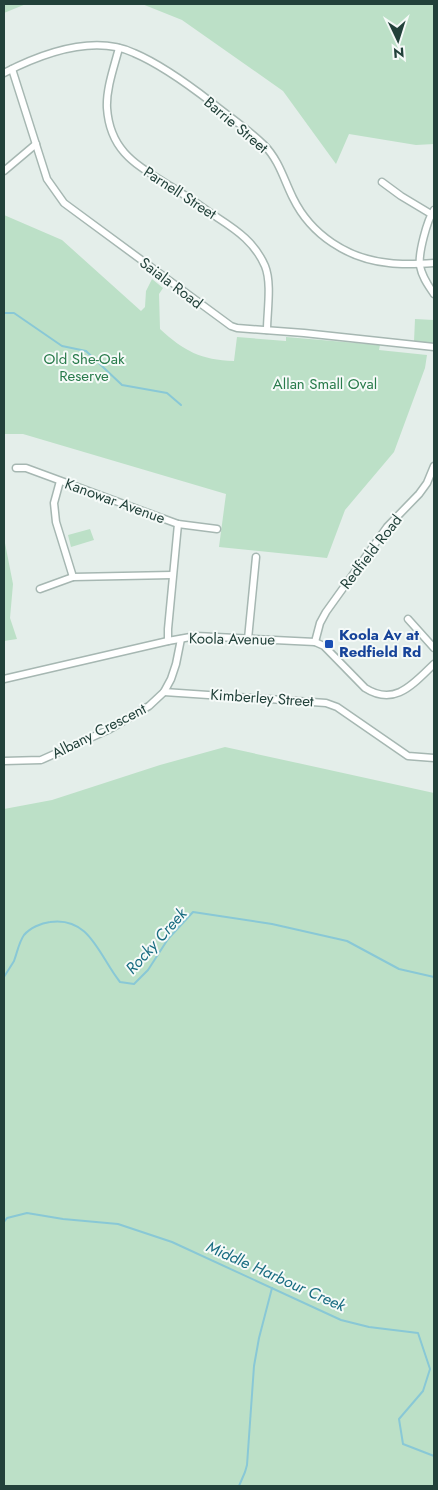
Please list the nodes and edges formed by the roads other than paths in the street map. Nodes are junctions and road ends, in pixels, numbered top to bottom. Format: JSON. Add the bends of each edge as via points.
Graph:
{"nodes":[{"id":1,"x":118,"y":48,"type":"junction"},
{"id":2,"x":12,"y":69,"type":"junction"},
{"id":3,"x":4,"y":73,"type":"edge"},
{"id":4,"x":36,"y":144,"type":"junction"},
{"id":5,"x":4,"y":171,"type":"edge"},
{"id":6,"x":382,"y":182,"type":"dead end"},
{"id":7,"x":433,"y":212,"type":"edge"},
{"id":8,"x":434,"y":263,"type":"edge"},
{"id":9,"x":420,"y":264,"type":"junction"},
{"id":10,"x":434,"y":294,"type":"edge"},
{"id":11,"x":267,"y":330,"type":"junction"},
{"id":12,"x":434,"y":347,"type":"edge"},
{"id":13,"x":434,"y":466,"type":"edge"},
{"id":14,"x":16,"y":468,"type":"dead end"},
{"id":15,"x":60,"y":481,"type":"junction"},
{"id":16,"x":178,"y":524,"type":"junction"},
{"id":17,"x":216,"y":529,"type":"dead end"},
{"id":18,"x":256,"y":557,"type":"dead end"},
{"id":19,"x":172,"y":575,"type":"junction"},
{"id":20,"x":73,"y":577,"type":"junction"},
{"id":21,"x":40,"y":590,"type":"dead end"},
{"id":22,"x":408,"y":619,"type":"dead end"},
{"id":23,"x":181,"y":638,"type":"junction"},
{"id":24,"x":248,"y":639,"type":"junction"},
{"id":25,"x":168,"y":641,"type":"junction"},
{"id":26,"x":315,"y":642,"type":"junction"},
{"id":27,"x":434,"y":648,"type":"edge"},
{"id":28,"x":434,"y":664,"type":"edge"},
{"id":29,"x":4,"y":679,"type":"edge"},
{"id":30,"x":164,"y":692,"type":"junction"},
{"id":31,"x":434,"y":758,"type":"edge"},
{"id":32,"x":4,"y":761,"type":"edge"}],
"edges":[{"from":1,"to":2,"type":"street","name":"Barrie Street","via":[[74,47],[41,55]]},
{"from":1,"to":9,"type":"street","name":"Barrie Street","via":[[134,52],[188,85],[264,145],[278,163],[298,209],[328,240],[355,256],[373,261]]},
{"from":1,"to":11,"type":"street","name":"Parnell Street","via":[[107,108],[118,146],[148,174],[239,231],[255,248],[266,268]]},
{"from":2,"to":3,"type":"street","name":"Barrie Street"},
{"from":2,"to":4,"type":"street","name":"Saiala Road"},
{"from":4,"to":5,"type":"street"},
{"from":4,"to":11,"type":"street","name":"Saiala Road","via":[[47,179],[64,203],[231,326]]},
{"from":6,"to":7,"type":"street"},
{"from":7,"to":9,"type":"street"},
{"from":8,"to":9,"type":"street","name":"Barrie Street"},
{"from":9,"to":10,"type":"street","via":[[422,276]]},
{"from":11,"to":12,"type":"street","name":"Saiala Road"},
{"from":13,"to":26,"type":"street","name":"Redfield Road","via":[[419,494],[387,527],[326,612]]},
{"from":14,"to":15,"type":"street","name":"Kanowar Avenue","via":[[26,468]]},
{"from":15,"to":16,"type":"street","name":"Kanowar Avenue"},
{"from":15,"to":20,"type":"street","via":[[54,503],[56,522]]},
{"from":16,"to":17,"type":"street","name":"Kanowar Avenue"},
{"from":16,"to":19,"type":"street"},
{"from":18,"to":24,"type":"street"},
{"from":19,"to":20,"type":"street"},
{"from":19,"to":25,"type":"street"},
{"from":20,"to":21,"type":"street"},
{"from":22,"to":27,"type":"street"},
{"from":23,"to":24,"type":"street","name":"Koola Avenue"},
{"from":23,"to":25,"type":"street","name":"Koola Avenue"},
{"from":23,"to":30,"type":"street","name":"Albany Crescent","via":[[176,664]]},
{"from":24,"to":26,"type":"street","name":"Koola Avenue"},
{"from":25,"to":29,"type":"street","name":"Koola Avenue"},
{"from":26,"to":28,"type":"street","via":[[324,646],[358,682],[379,694],[403,692]]},
{"from":30,"to":31,"type":"street","name":"Kimberley Street","via":[[326,703],[345,712],[408,756]]},
{"from":30,"to":32,"type":"street","name":"Albany Crescent","via":[[149,706],[112,727],[42,760]]}]}
